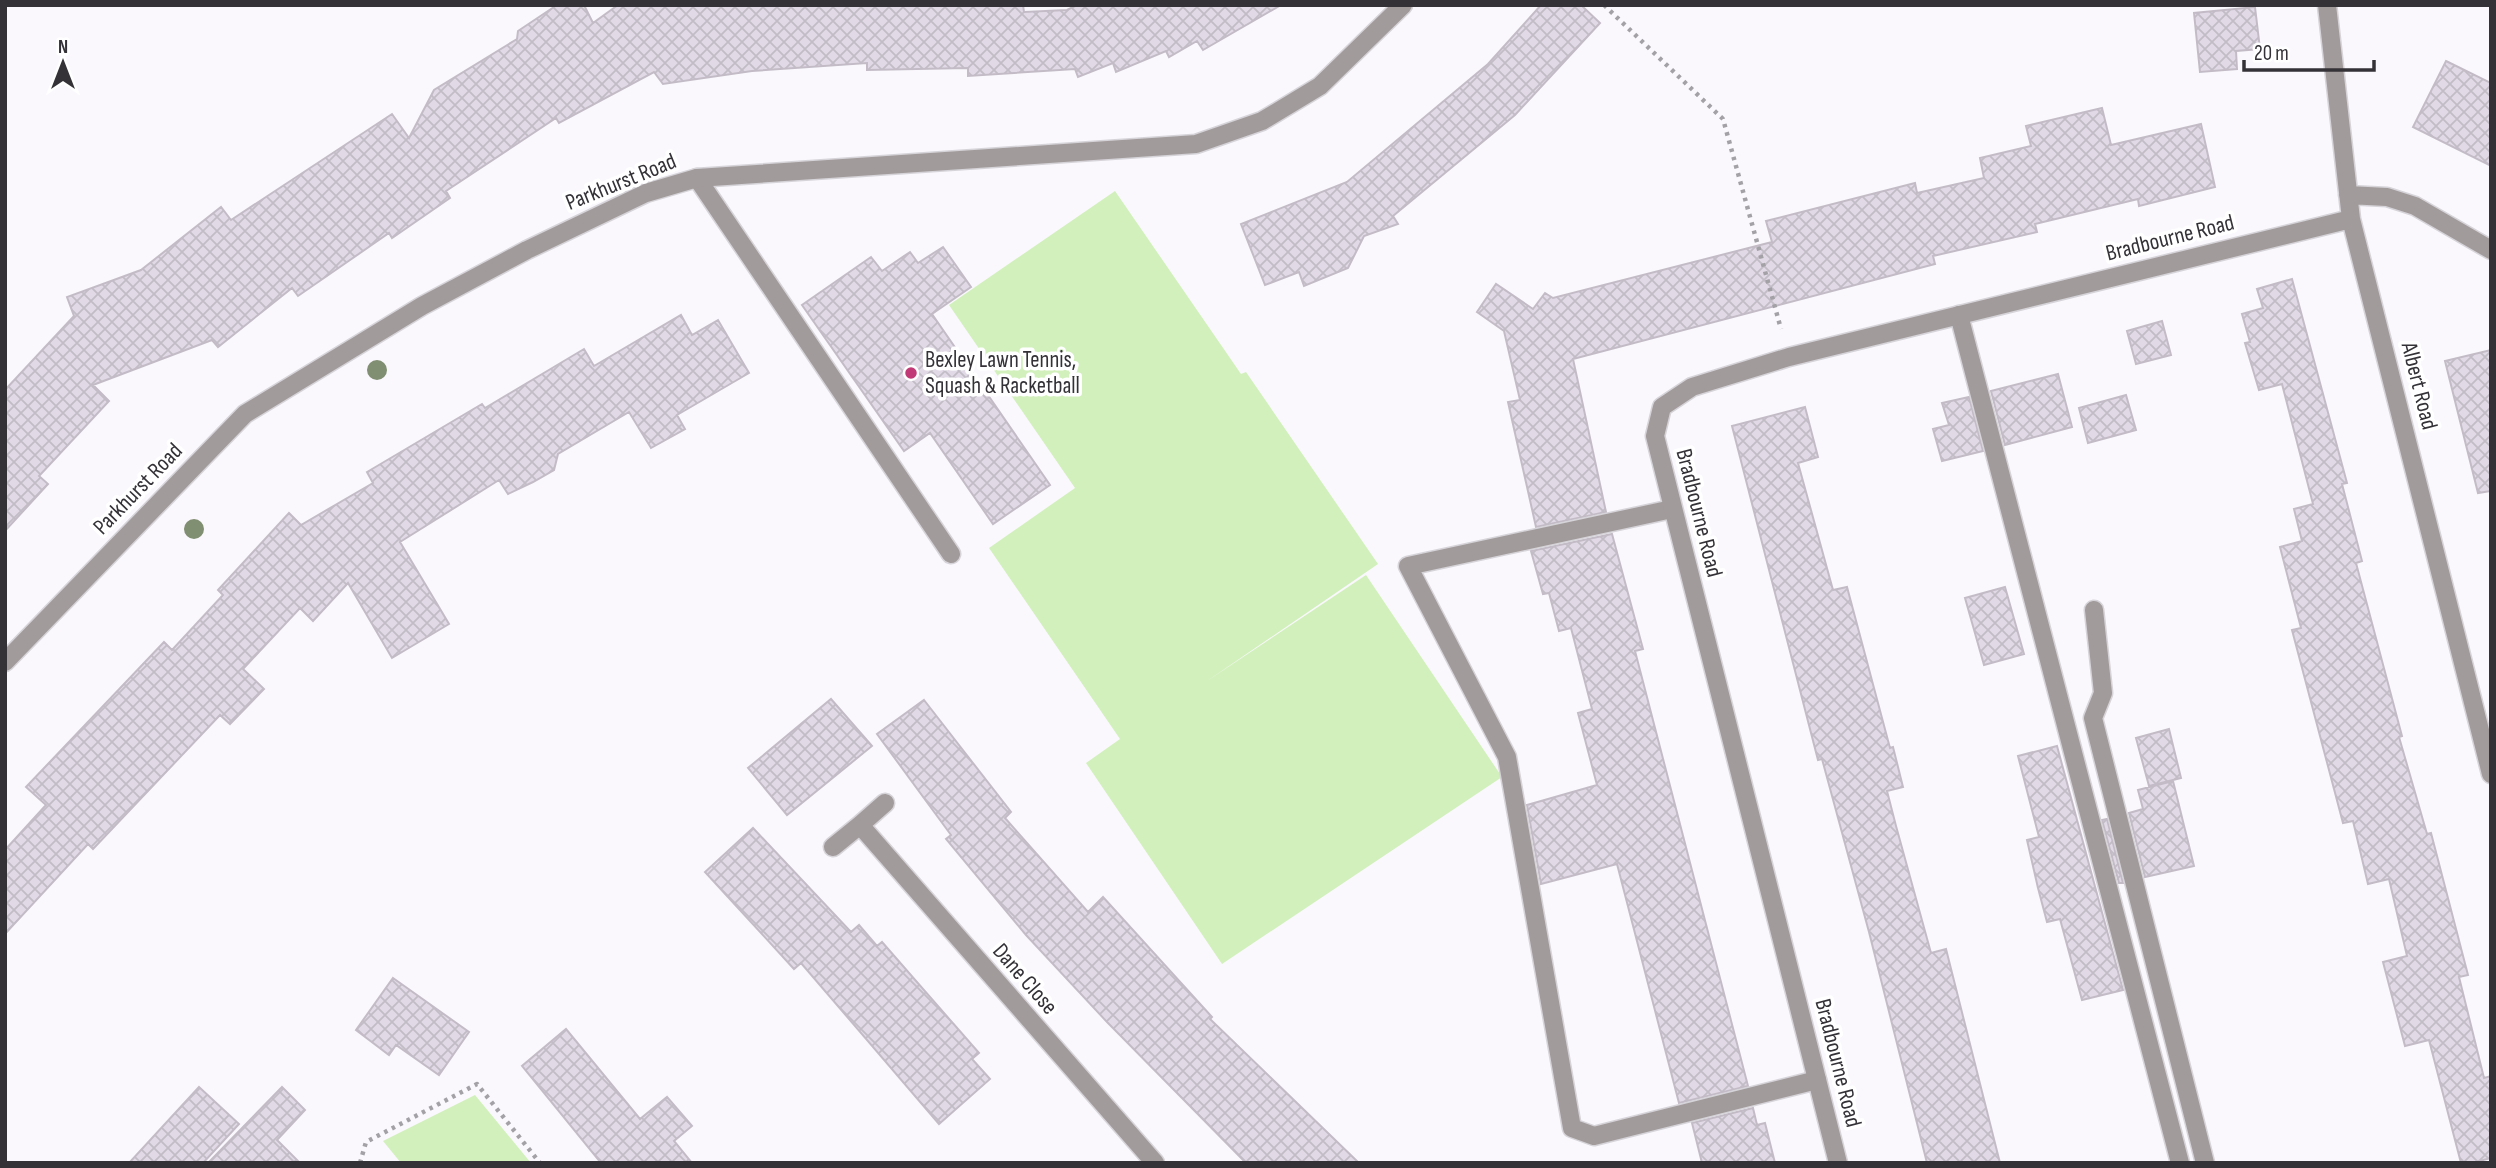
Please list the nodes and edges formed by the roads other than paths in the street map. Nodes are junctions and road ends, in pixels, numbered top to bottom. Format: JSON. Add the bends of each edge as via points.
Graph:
{"nodes":[{"id":1,"x":1403,"y":5,"type":"edge"},
{"id":2,"x":2327,"y":5,"type":"edge"},
{"id":3,"x":697,"y":178,"type":"junction"},
{"id":4,"x":2348,"y":195,"type":"junction"},
{"id":5,"x":2351,"y":219,"type":"junction"},
{"id":6,"x":2491,"y":250,"type":"edge"},
{"id":7,"x":1959,"y":315,"type":"junction"},
{"id":8,"x":1672,"y":509,"type":"junction"},
{"id":9,"x":951,"y":554,"type":"dead end"},
{"id":10,"x":2094,"y":610,"type":"dead end"},
{"id":11,"x":5,"y":662,"type":"edge"},
{"id":12,"x":2491,"y":775,"type":"edge"},
{"id":13,"x":885,"y":803,"type":"dead end"},
{"id":14,"x":860,"y":825,"type":"junction"},
{"id":15,"x":832,"y":847,"type":"dead end"},
{"id":16,"x":1817,"y":1080,"type":"junction"},
{"id":17,"x":1155,"y":1163,"type":"edge"},
{"id":18,"x":1838,"y":1163,"type":"edge"},
{"id":19,"x":2180,"y":1163,"type":"edge"},
{"id":20,"x":2205,"y":1163,"type":"edge"}],
"edges":[{"from":1,"to":3,"type":"street","name":"Parkhurst Road","via":[[1320,86],[1262,121],[1196,144]]},
{"from":2,"to":4,"type":"street","name":"Albert Road"},
{"from":3,"to":9,"type":"street"},
{"from":3,"to":11,"type":"street","name":"Parkhurst Road","via":[[646,193],[527,250],[422,306],[245,414]]},
{"from":4,"to":5,"type":"street","name":"Albert Road"},
{"from":4,"to":6,"type":"street","via":[[2387,197],[2415,205]]},
{"from":5,"to":7,"type":"street","name":"Bradbourne Road"},
{"from":5,"to":12,"type":"street","name":"Albert Road"},
{"from":7,"to":8,"type":"street","name":"Bradbourne Road","via":[[1789,357],[1692,387],[1662,407],[1655,436]]},
{"from":7,"to":19,"type":"street"},
{"from":8,"to":16,"type":"street","name":"Bradbourne Road"},
{"from":8,"to":16,"type":"street","via":[[1408,566],[1507,757],[1572,1128],[1594,1136]]},
{"from":10,"to":20,"type":"street","via":[[2103,693],[2093,718]]},
{"from":13,"to":14,"type":"street"},
{"from":14,"to":15,"type":"street"},
{"from":14,"to":17,"type":"street","name":"Dane Close"},
{"from":16,"to":18,"type":"street","name":"Bradbourne Road"}]}
